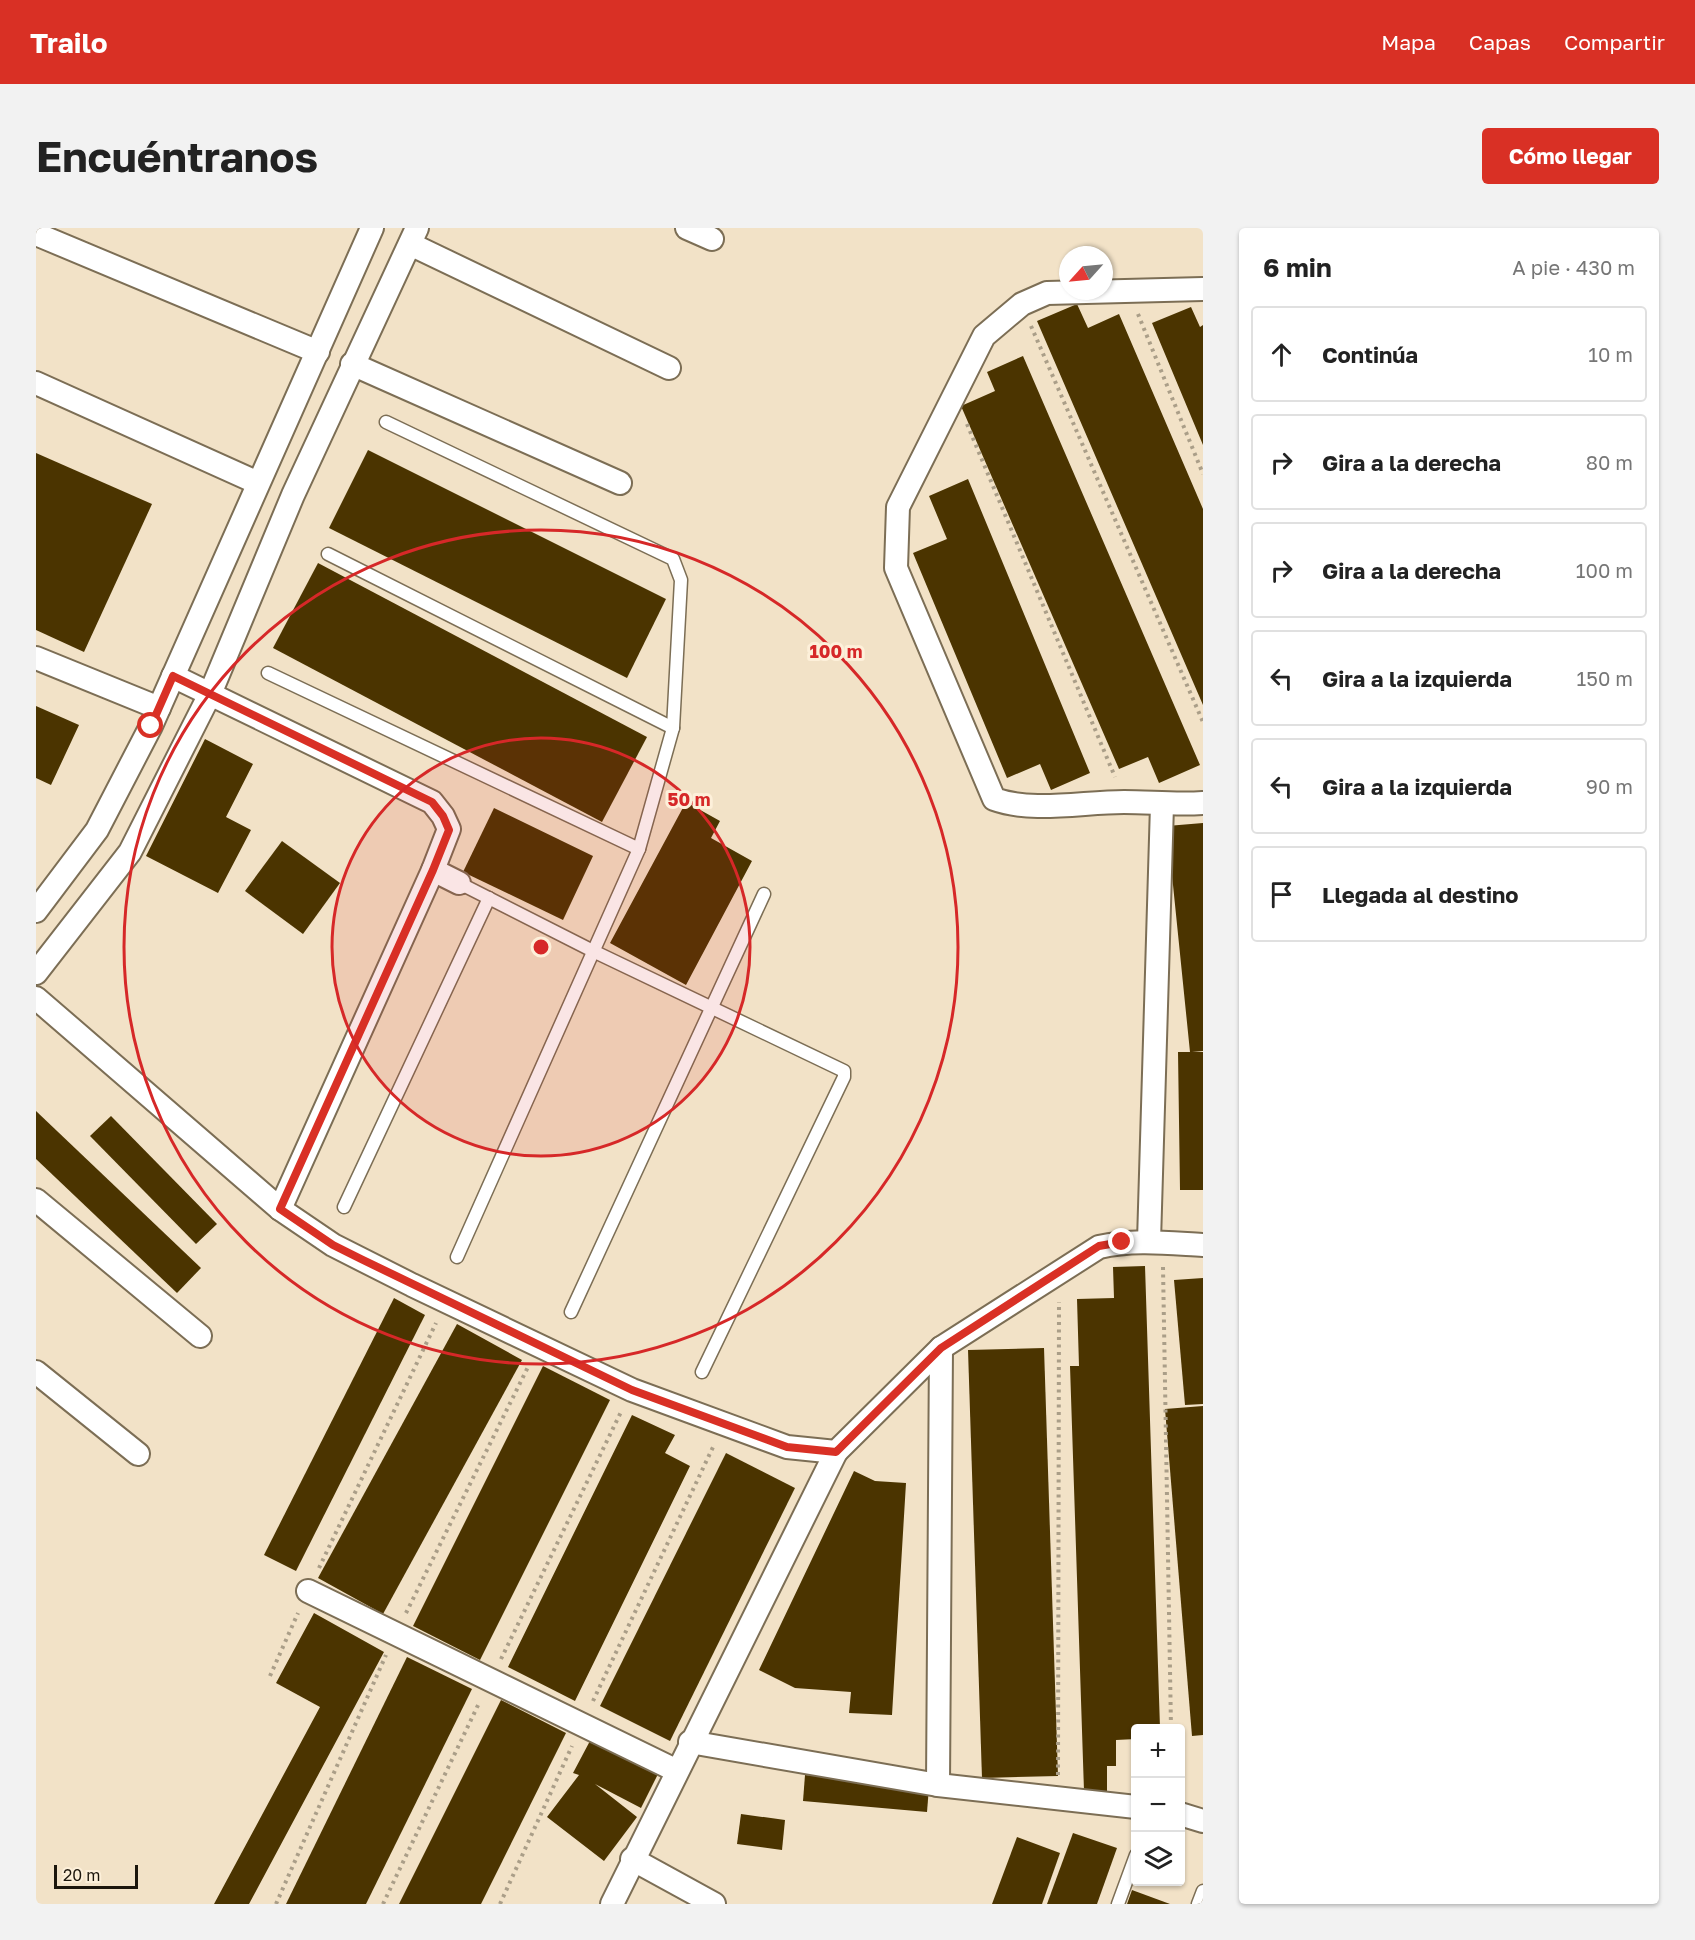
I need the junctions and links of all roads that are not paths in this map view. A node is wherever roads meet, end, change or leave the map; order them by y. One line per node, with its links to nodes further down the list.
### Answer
1 (687, 228): 5 (street)
2 (363, 231): 7 (street)
3 (36, 234): 7 (street)
4 (413, 236): 8 (street); 9 (street)
5 (712, 239)
6 (1203, 289): 22 (street)
7 (318, 352): 12 (street)
8 (352, 364): 13 (street); 18 (street)
9 (669, 368)
10 (36, 383): 12 (street)
11 (386, 422): 20 (lane)
12 (258, 483): 17 (street)
13 (620, 483)
14 (328, 554): 20 (lane)
15 (36, 658): 19 (street)
16 (268, 673): 23 (lane)
17 (173, 676): 18 (street); 19 (street)
18 (210, 694): 24 (street); 30 (street)
19 (159, 708): 28 (street)
20 (673, 728): 23 (lane)
21 (1203, 803): 22 (street)
22 (1162, 805): 36 (street)
23 (639, 849): 29 (lane)
24 (433, 870): 25 (street); 35 (street)
25 (459, 883): 27 (lane)
26 (765, 894): 32 (lane)
27 (489, 898): 29 (lane); 34 (lane)
28 (36, 912)
29 (593, 951): 32 (lane); 38 (lane)
30 (36, 973)
31 (36, 998): 35 (street)
32 (712, 1007): 39 (lane); 42 (lane)
33 (36, 1200): 40 (street)
34 (344, 1208)
35 (280, 1209): 44 (street)
36 (1156, 1242): 37 (street); 41 (street)
37 (1203, 1245)
38 (457, 1257)
39 (571, 1312)
40 (200, 1336)
41 (941, 1348): 44 (street); 49 (street)
42 (702, 1371)
43 (36, 1372): 45 (street)
44 (836, 1452): 47 (street)
45 (138, 1454)
46 (308, 1591): 48 (street)
47 (690, 1742): 48 (street); 49 (street)
48 (677, 1770): 53 (street)
49 (938, 1785): 50 (street)
50 (1131, 1806)
51 (1185, 1816): 52 (street)
52 (1203, 1821)
53 (632, 1859): 56 (street); 57 (street)
54 (1131, 1869): 58 (lane)
55 (1203, 1891): 59 (lane)
56 (612, 1904)
57 (714, 1904)
58 (1118, 1904)
59 (1198, 1904)

